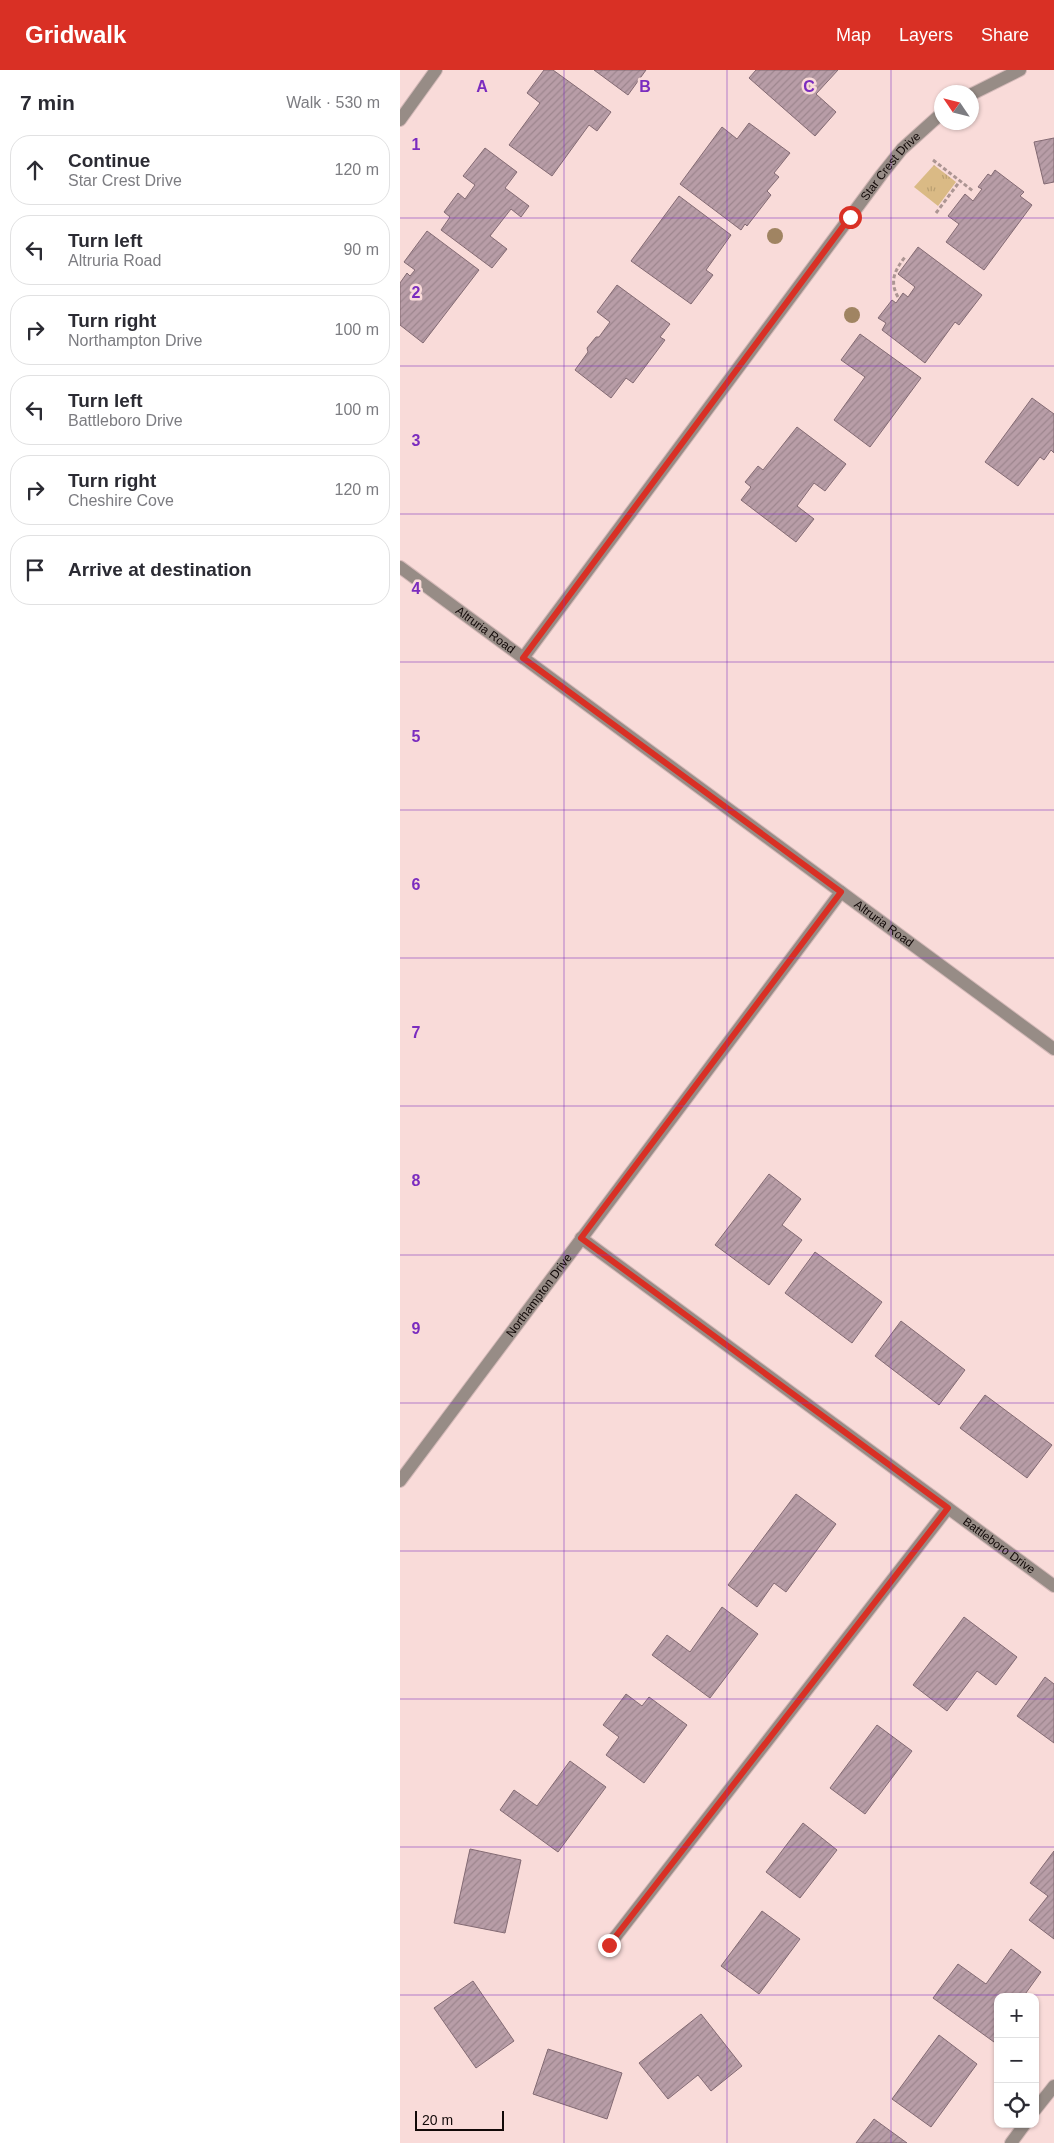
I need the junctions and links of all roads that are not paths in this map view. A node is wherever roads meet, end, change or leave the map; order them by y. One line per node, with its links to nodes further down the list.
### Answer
1 (436, 70): 4 (street)
2 (1020, 70): 3 (street)
3 (979, 90)
4 (400, 120)
5 (934, 120): 7 (street, Star Crest Drive)
6 (400, 567): 7 (street, Altruria Road)
7 (523, 658): 8 (street, Altruria Road)
8 (841, 892): 9 (street, Altruria Road); 10 (street, Northampton Drive)
9 (1054, 1048)
10 (581, 1238): 11 (street, Northampton Drive); 12 (street, Battleboro Drive)
11 (400, 1481)
12 (948, 1508): 13 (street, Battleboro Drive); 14 (street)
13 (1054, 1586)
14 (609, 1945)
15 (1054, 2086): 16 (street)
16 (1039, 2105)
17 (1022, 2128): 18 (street)
18 (1010, 2143)

